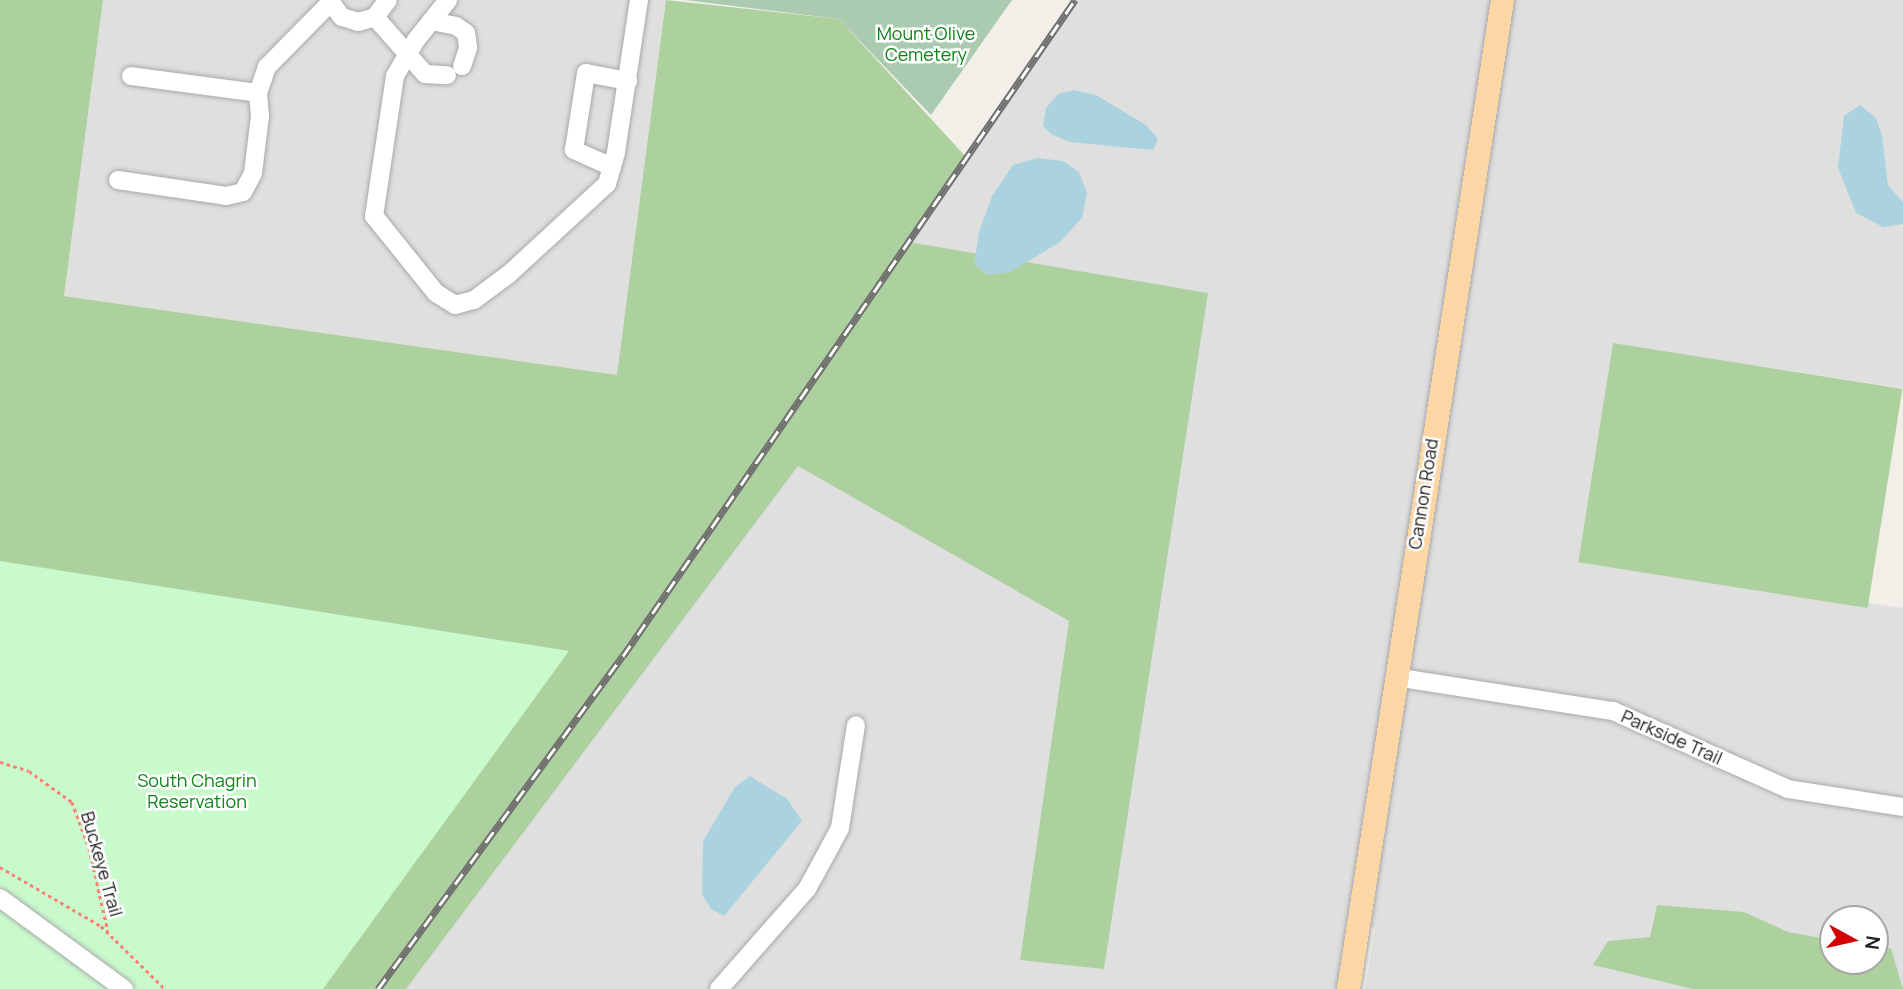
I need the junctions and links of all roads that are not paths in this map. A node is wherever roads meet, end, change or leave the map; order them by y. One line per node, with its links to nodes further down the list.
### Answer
1 (388, 0): 6 (street)
2 (448, 0): 7 (street)
3 (639, 0): 10 (street)
4 (1502, 0): 14 (main road, Cannon Road)
5 (330, 2): 6 (street); 11 (street)
6 (375, 17): 8 (street)
7 (431, 21): 8 (street); 8 (street)
8 (407, 56): 12 (street)
9 (131, 76): 11 (street)
10 (628, 80): 12 (street); 12 (street)
11 (258, 93): 13 (street)
12 (612, 167)
13 (118, 180)
14 (1395, 677): 16 (street, Parkside Trail); 20 (main road, Cannon Road)
15 (856, 725): 19 (street)
16 (1903, 807)
17 (0, 898): 18 (street)
18 (124, 989)
19 (719, 989)
20 (1348, 989)

